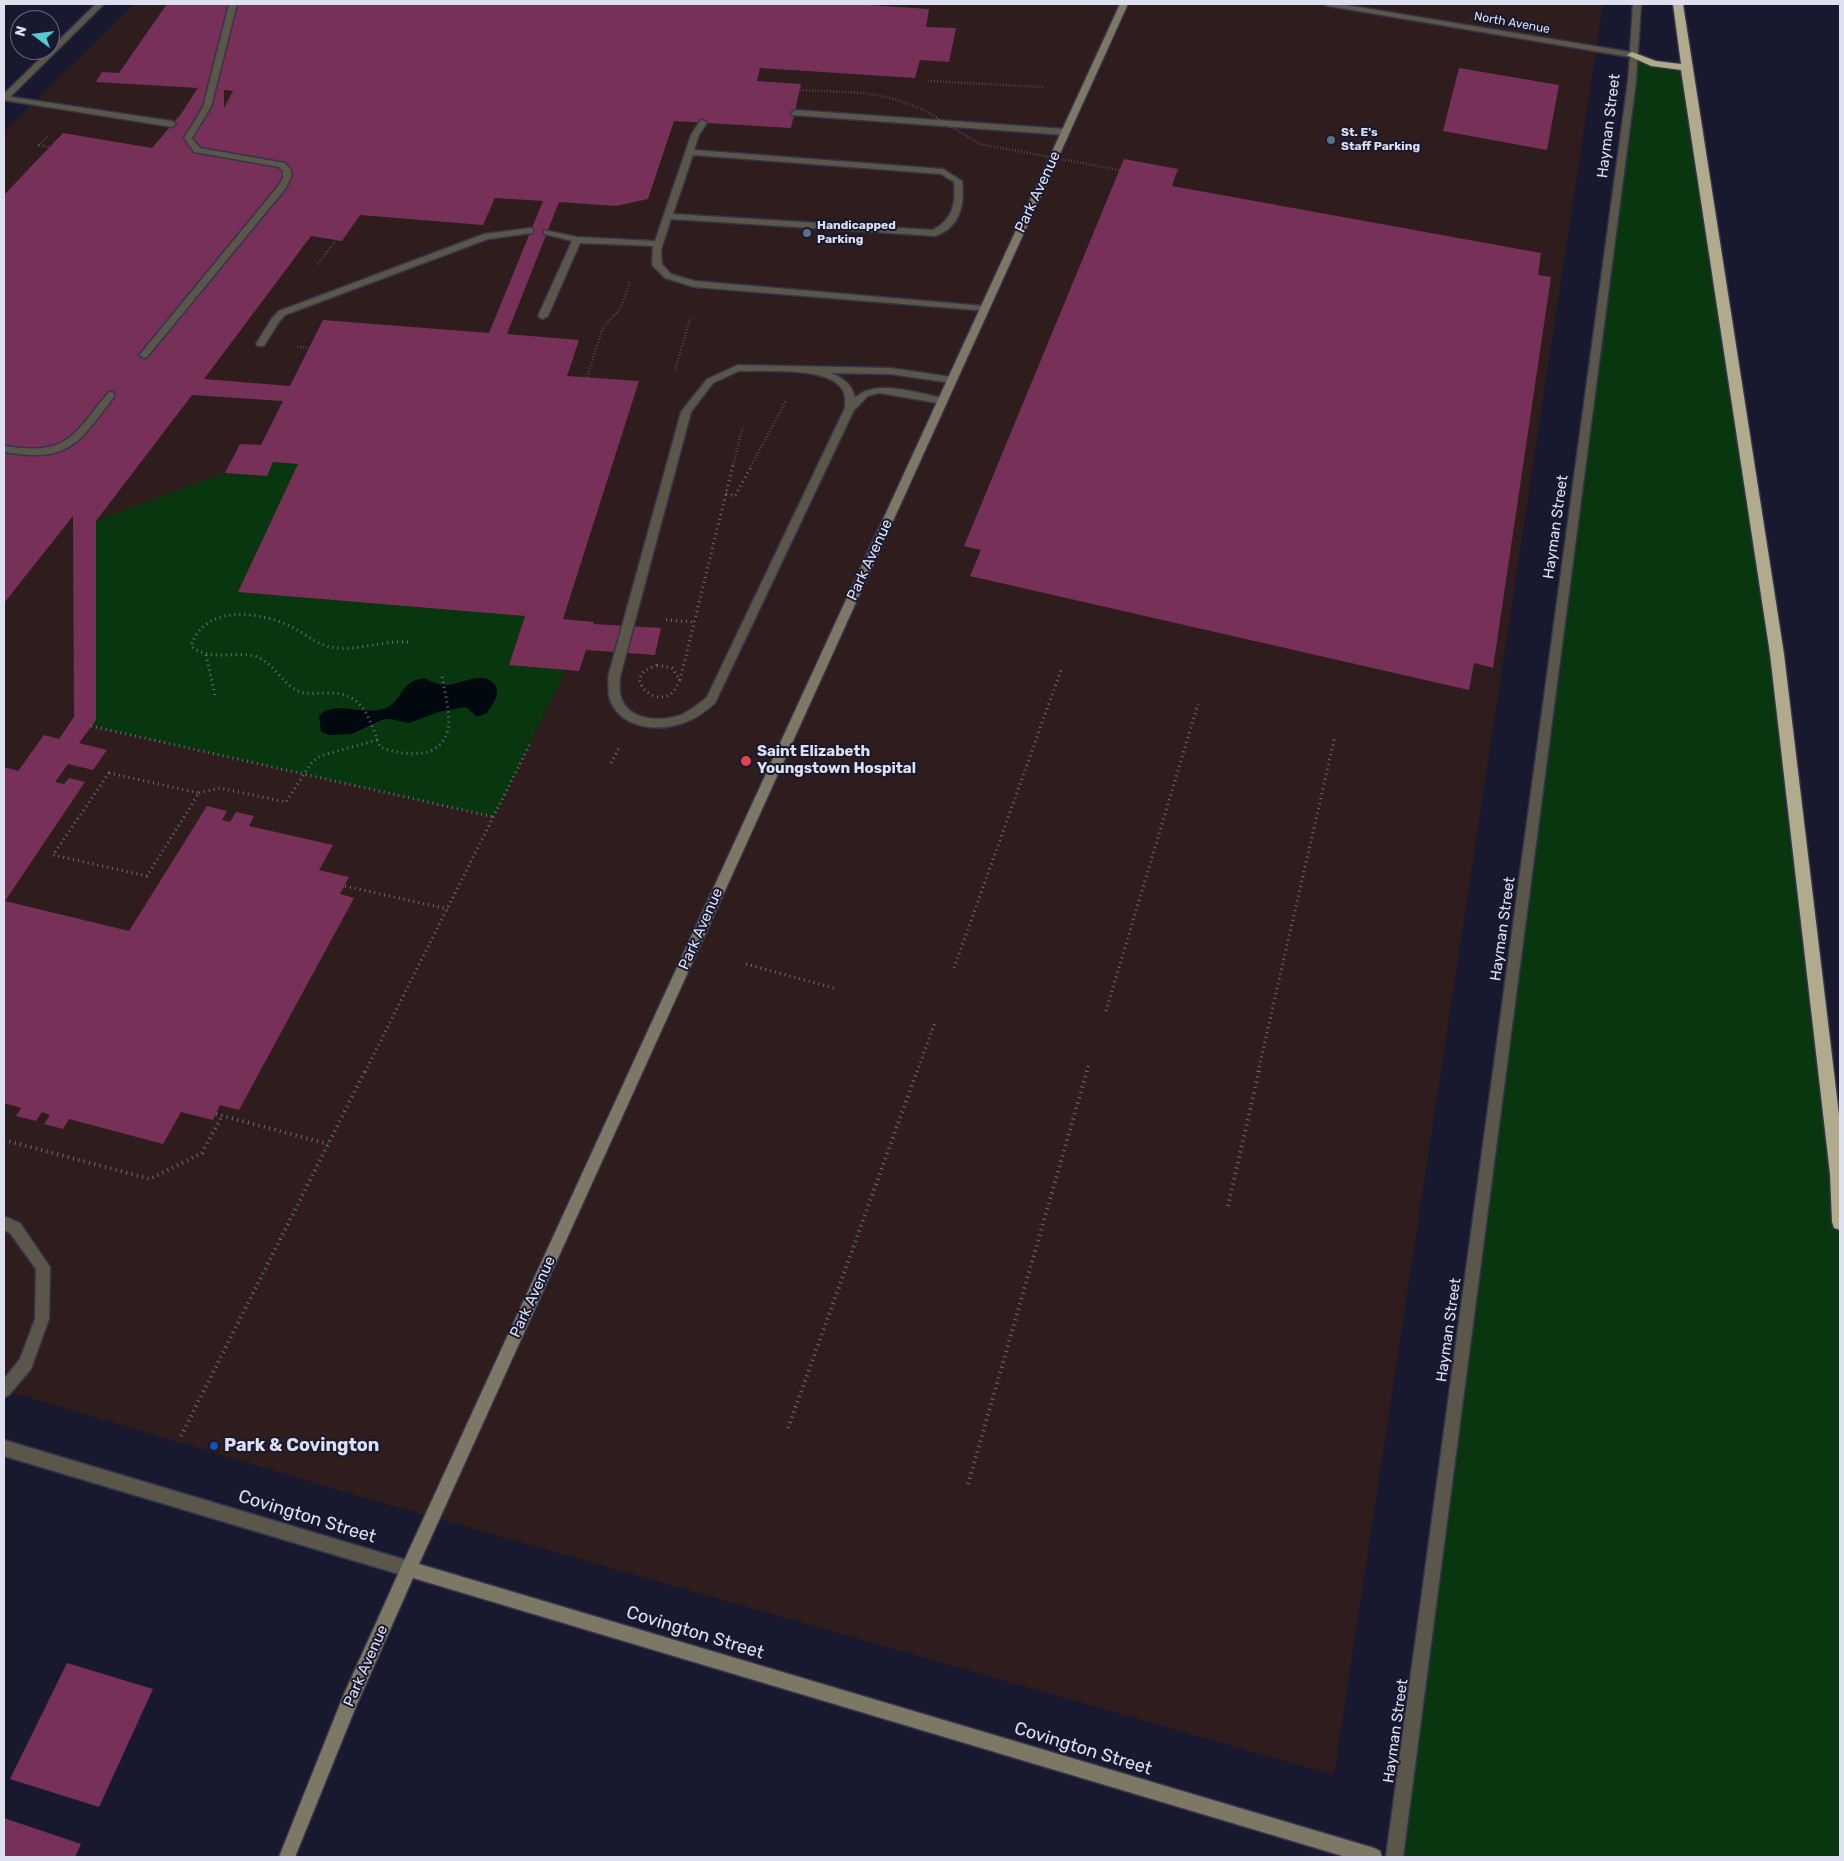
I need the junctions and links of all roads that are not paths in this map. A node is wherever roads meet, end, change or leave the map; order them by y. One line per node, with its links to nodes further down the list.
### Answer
1 (100, 4): 9 (street)
2 (233, 4): 23 (street)
3 (1124, 4): 13 (street, Park Avenue)
4 (1328, 4): 7 (street, North Avenue)
5 (1637, 4): 7 (street, Hayman Street)
6 (1678, 4): 8 (highway)
7 (1632, 55): 8 (highway); 39 (street, Hayman Street)
8 (1686, 68): 31 (highway)
9 (4, 98): 12 (street)
10 (794, 113): 13 (street)
11 (703, 123): 14 (street)
12 (172, 124)
13 (1066, 132): 20 (street, Park Avenue)
14 (690, 152): 15 (street); 15 (street)
15 (669, 216): 19 (street)
16 (530, 231): 22 (street)
17 (547, 232): 18 (street)
18 (577, 240): 19 (street); 21 (street)
19 (659, 244): 20 (street)
20 (984, 309): 25 (street, Park Avenue)
21 (543, 316)
22 (261, 344)
23 (144, 355)
24 (809, 369): 25 (street); 28 (street); 28 (street)
25 (952, 380): 27 (street, Park Avenue)
26 (111, 395): 29 (street)
27 (943, 401): 28 (street); 36 (street, Park Avenue)
28 (850, 408)
29 (4, 449)
30 (1840, 1099): 31 (highway)
31 (1838, 1173): 32 (highway)
32 (1840, 1222)
33 (4, 1223): 34 (street)
34 (4, 1390)
35 (4, 1448): 36 (street, Covington Street)
36 (409, 1569): 37 (street, Park Avenue); 38 (street, Covington Street)
37 (287, 1857)
38 (1374, 1857)
39 (1395, 1857)

